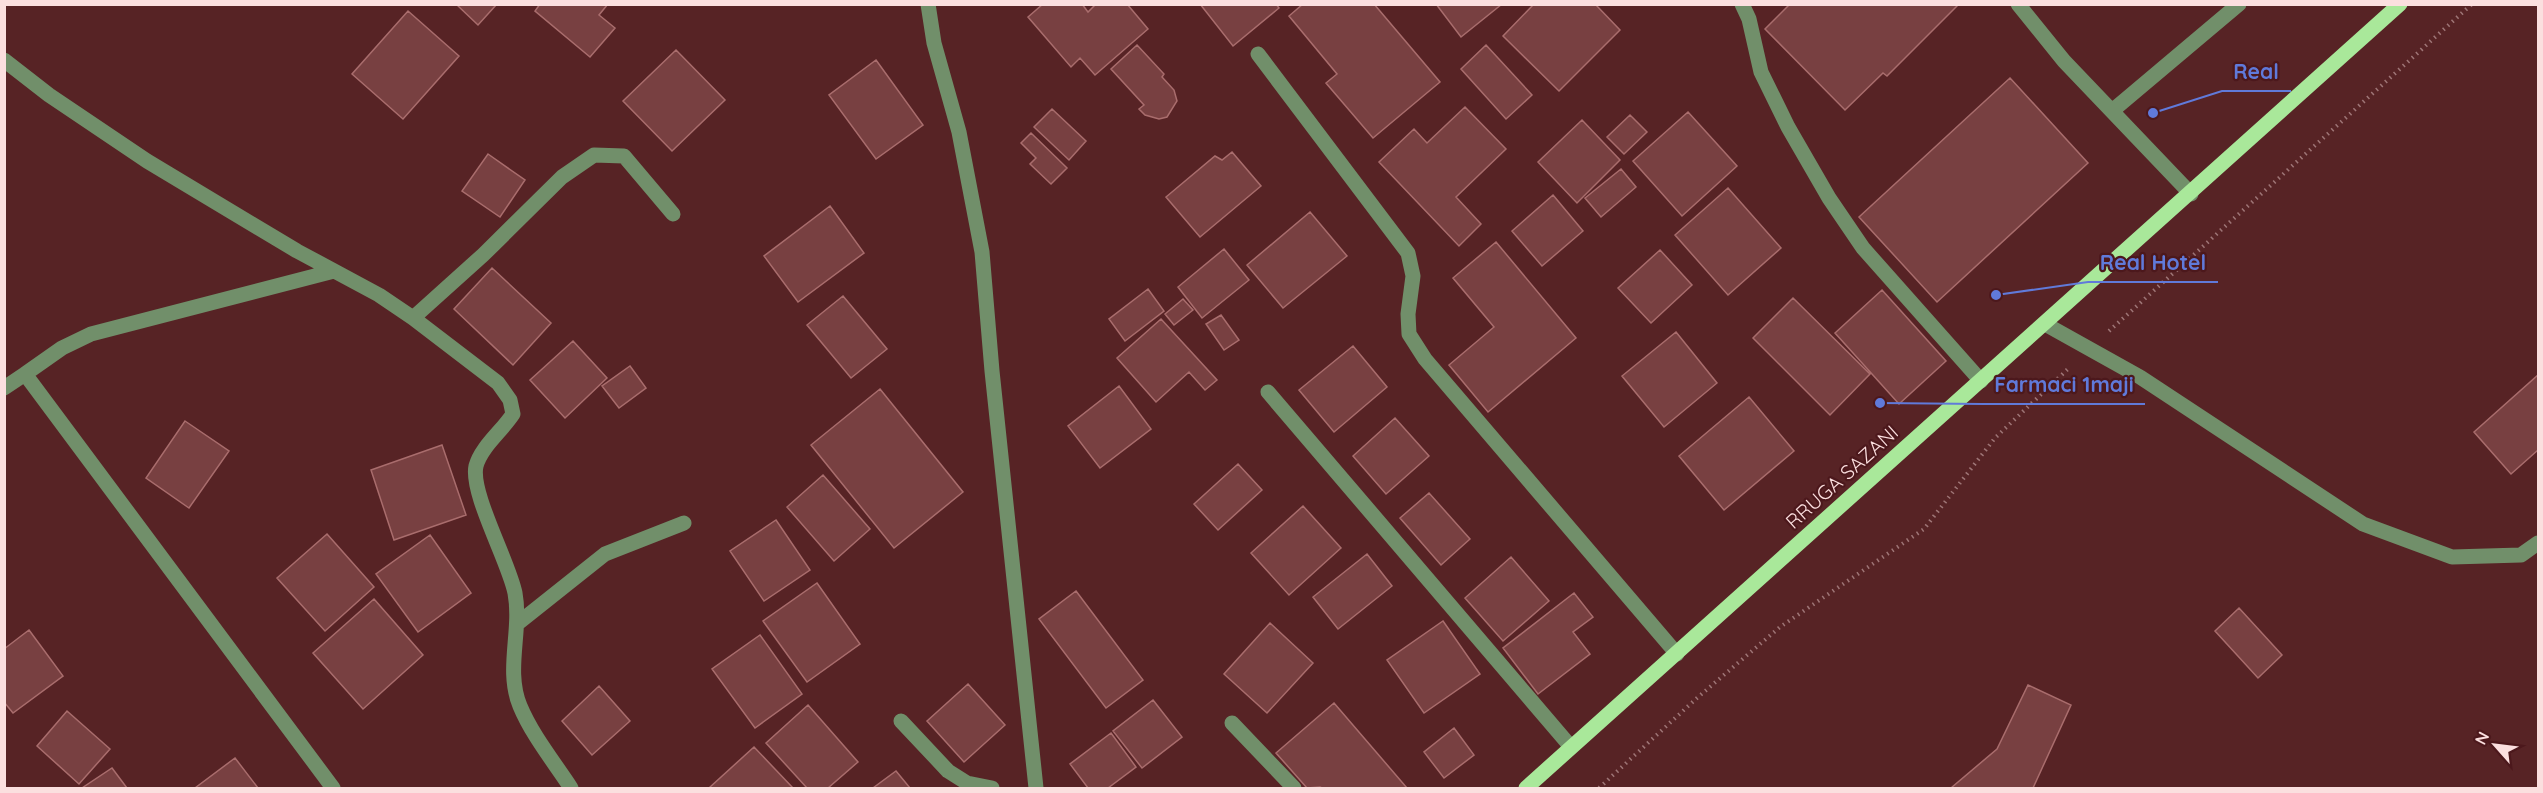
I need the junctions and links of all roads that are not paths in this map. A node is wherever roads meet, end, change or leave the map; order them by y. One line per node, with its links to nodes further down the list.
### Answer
1 (928, 4): 28 (street)
2 (1742, 4): 15 (street)
3 (2018, 4): 8 (street)
4 (2239, 4): 8 (street)
5 (2400, 4): 9 (main road, RRUGA SAZANI)
6 (1258, 54): 21 (street)
7 (4, 60): 11 (street)
8 (2112, 111): 9 (street)
9 (2191, 194): 13 (main road, RRUGA SAZANI)
10 (673, 214): 12 (street)
11 (334, 271): 12 (street); 14 (street)
12 (413, 318): 20 (street)
13 (2045, 324): 15 (main road, RRUGA SAZANI); 19 (street)
14 (25, 374): 16 (street); 25 (street)
15 (1981, 381): 21 (main road, RRUGA SAZANI)
16 (4, 388)
17 (1268, 392): 24 (street)
18 (684, 523): 20 (street)
19 (2538, 543)
20 (517, 624): 26 (street)
21 (1677, 654): 24 (main road, RRUGA SAZANI)
22 (901, 721): 27 (street)
23 (1232, 723): 29 (street)
24 (1571, 747): 30 (main road, RRUGA SAZANI)
25 (333, 789)
26 (571, 789)
27 (993, 789)
28 (1036, 789)
29 (1294, 789)
30 (1526, 789)

